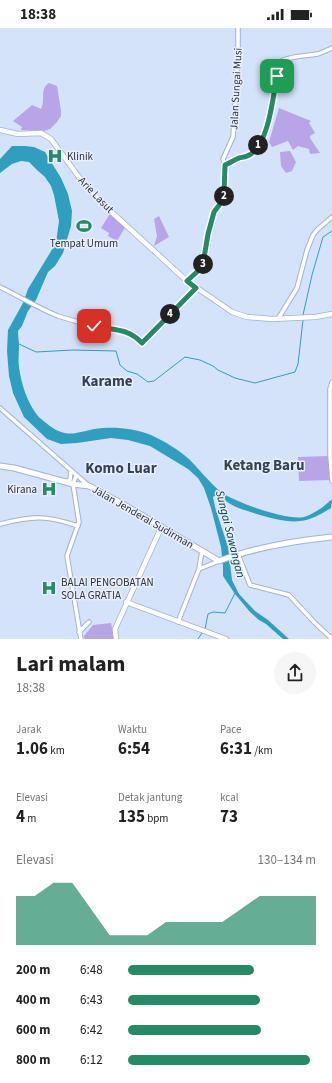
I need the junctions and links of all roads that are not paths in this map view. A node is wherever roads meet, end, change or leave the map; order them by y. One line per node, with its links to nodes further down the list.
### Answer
1 (238, 28): 4 (street, Jalan Sungai Musi)
2 (332, 48): 4 (street)
3 (0, 130): 6 (main road, Arie Lasut)
4 (225, 165): 6 (street, Jalan Sungai Musi)
5 (332, 217): 10 (street)
6 (187, 281): 8 (main road, Arie Lasut)
7 (0, 286): 8 (street)
8 (196, 288): 10 (main road, Arie Lasut)
9 (332, 314): 10 (main road, Arie Lasut)
10 (278, 319)
11 (332, 382): 16 (street)
12 (0, 408): 14 (street)
13 (0, 466): 17 (highway, Jalan Jenderal Sudirman)
14 (71, 471): 15 (street); 17 (street)
15 (76, 476): 18 (street); 19 (street)
16 (332, 481)
17 (65, 482): 18 (highway, Jalan Jenderal Sudirman)
18 (73, 484): 19 (highway, Jalan Jenderal Sudirman); 21 (street)
19 (89, 486): 22 (highway, Jalan Jenderal Sudirman)
20 (0, 524): 21 (street)
21 (78, 526): 31 (street)
22 (159, 528): 24 (highway, Jalan Jenderal Sudirman); 28 (main road)
23 (332, 537): 25 (highway)
24 (202, 551): 26 (highway, Jalan Jenderal Sudirman); 27 (street)
25 (237, 555): 26 (highway); 35 (street)
26 (219, 561): 27 (street)
27 (199, 569): 30 (street)
28 (126, 602): 30 (main road); 33 (main road)
29 (89, 622): 31 (street)
30 (178, 622): 34 (main road)
31 (79, 632): 32 (street)
32 (81, 639)
33 (116, 639)
34 (226, 639)
35 (332, 639)

